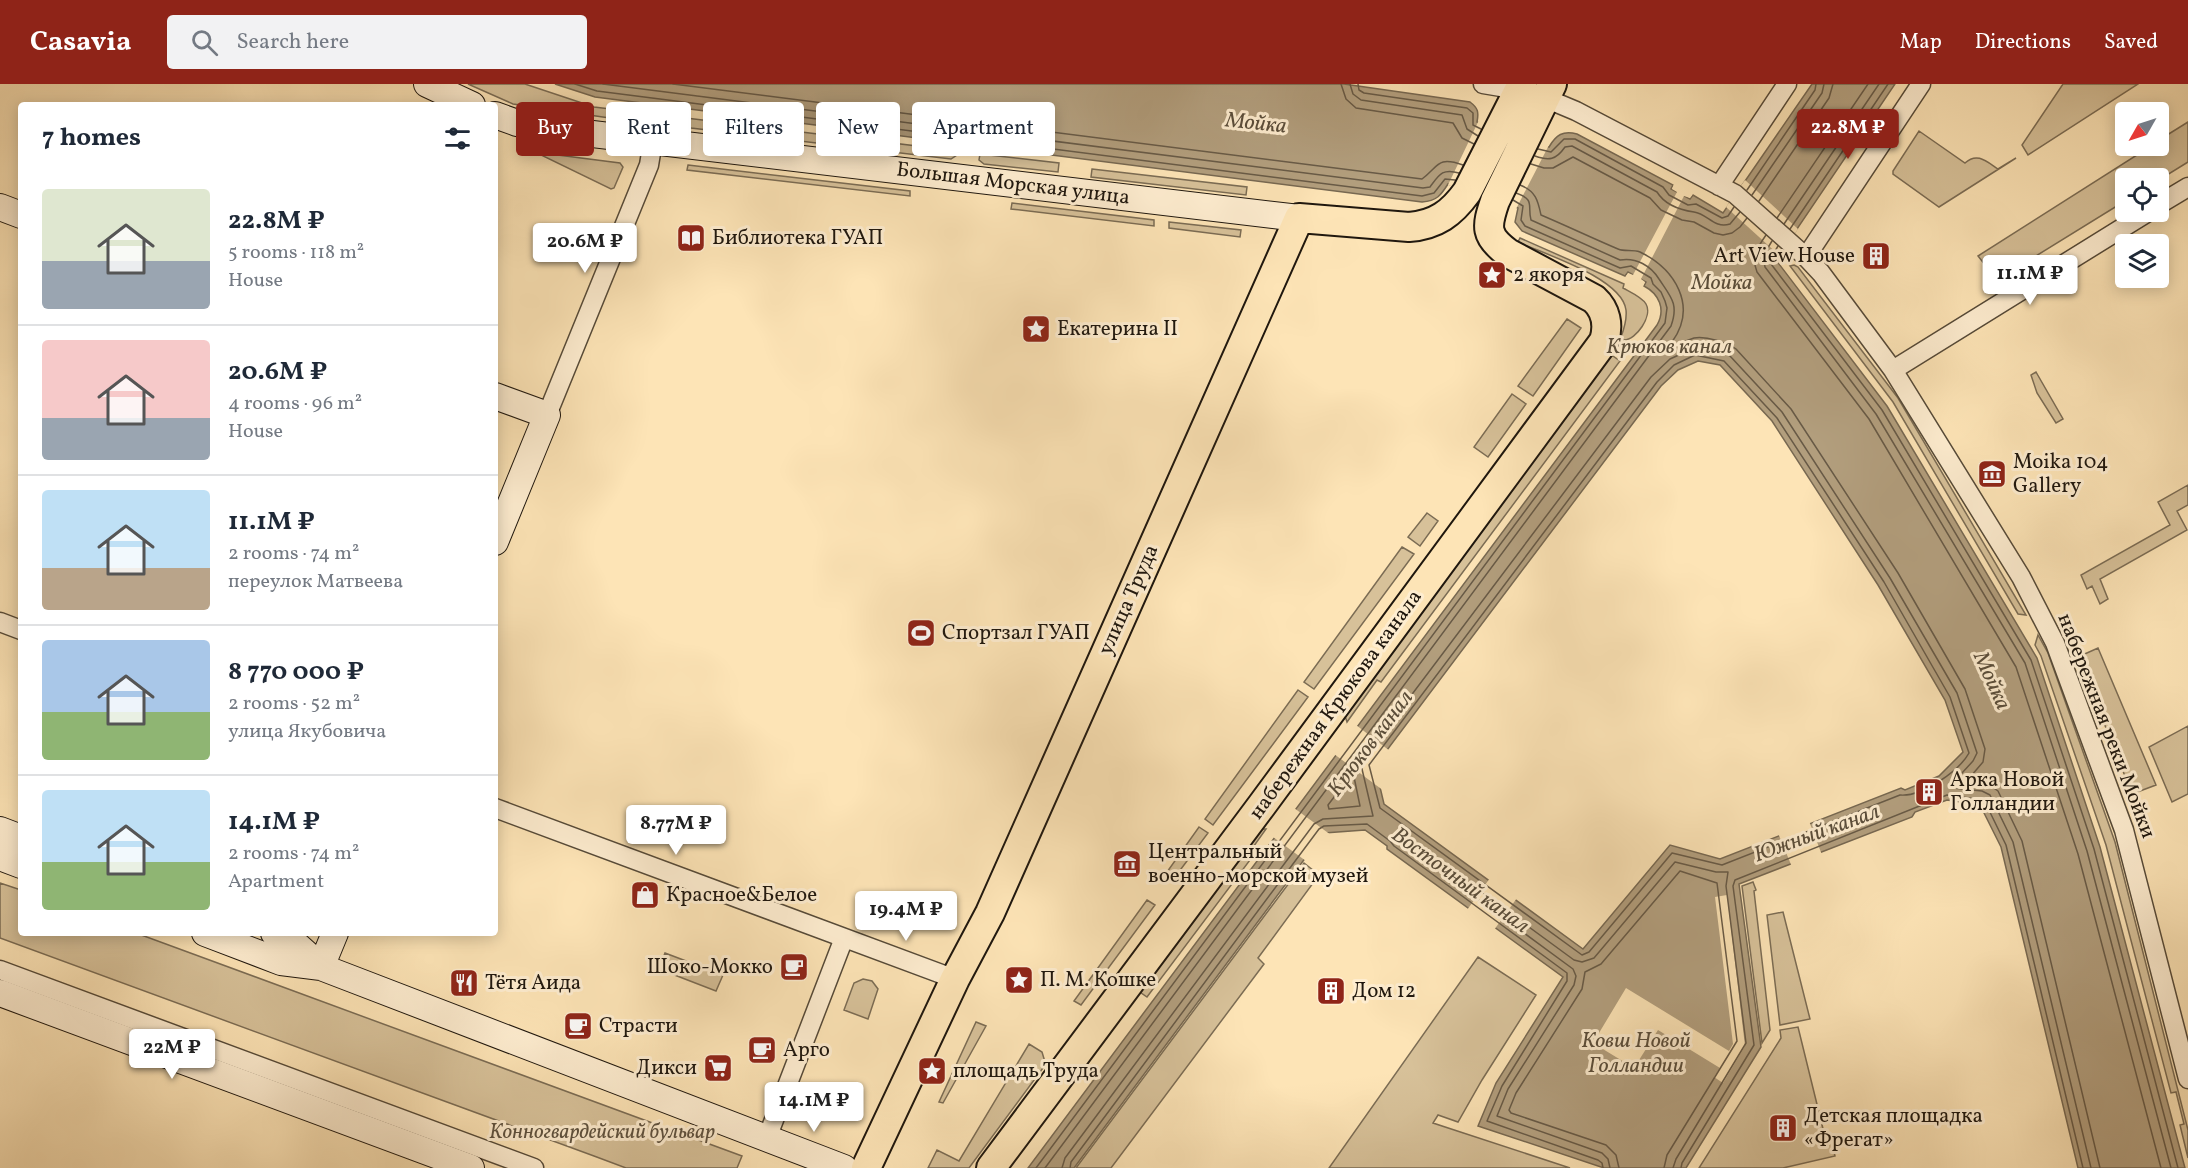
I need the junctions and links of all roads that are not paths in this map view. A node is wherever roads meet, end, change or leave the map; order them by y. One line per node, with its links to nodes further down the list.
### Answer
1 (427, 84): 6 (street)
2 (1483, 84): 5 (street)
3 (1787, 84): 11 (street)
4 (1921, 84): 18 (street)
5 (1534, 89): 11 (street); 16 (main road, Большая Морская улица); 44 (main road, набережная Крюкова канала)
6 (466, 102)
7 (498, 116): 8 (street, Большая Морская улица)
8 (606, 135)
9 (691, 146): 16 (street, Большая Морская улица)
10 (650, 156): 21 (street)
11 (1719, 186): 18 (street, набережная реки Мойки)
12 (2188, 187): 13 (street)
13 (2169, 198)
14 (0, 207): 15 (street)
15 (18, 214)
16 (1299, 218): 36 (main road, улица Труда)
17 (2132, 222): 19 (street)
18 (1806, 257): 19 (street, набережная реки Мойки)
19 (1893, 369): 38 (street, набережная реки Мойки)
20 (498, 397): 21 (street)
21 (547, 415): 22 (street)
22 (498, 535)
23 (0, 622): 24 (street)
24 (18, 629)
25 (498, 809): 33 (street)
26 (0, 830): 27 (street)
27 (18, 837)
28 (0, 857): 29 (street)
29 (18, 864)
30 (212, 936): 34 (street)
31 (281, 936): 34 (street)
32 (334, 936): 34 (street)
33 (844, 938): 36 (street); 39 (street)
34 (321, 968): 39 (street)
35 (0, 970): 41 (street)
36 (955, 979): 43 (main road)
37 (0, 993): 40 (street)
38 (2188, 1079)
39 (767, 1138): 42 (street)
40 (471, 1168)
41 (534, 1168)
42 (844, 1168)
43 (866, 1168)
44 (991, 1168)

